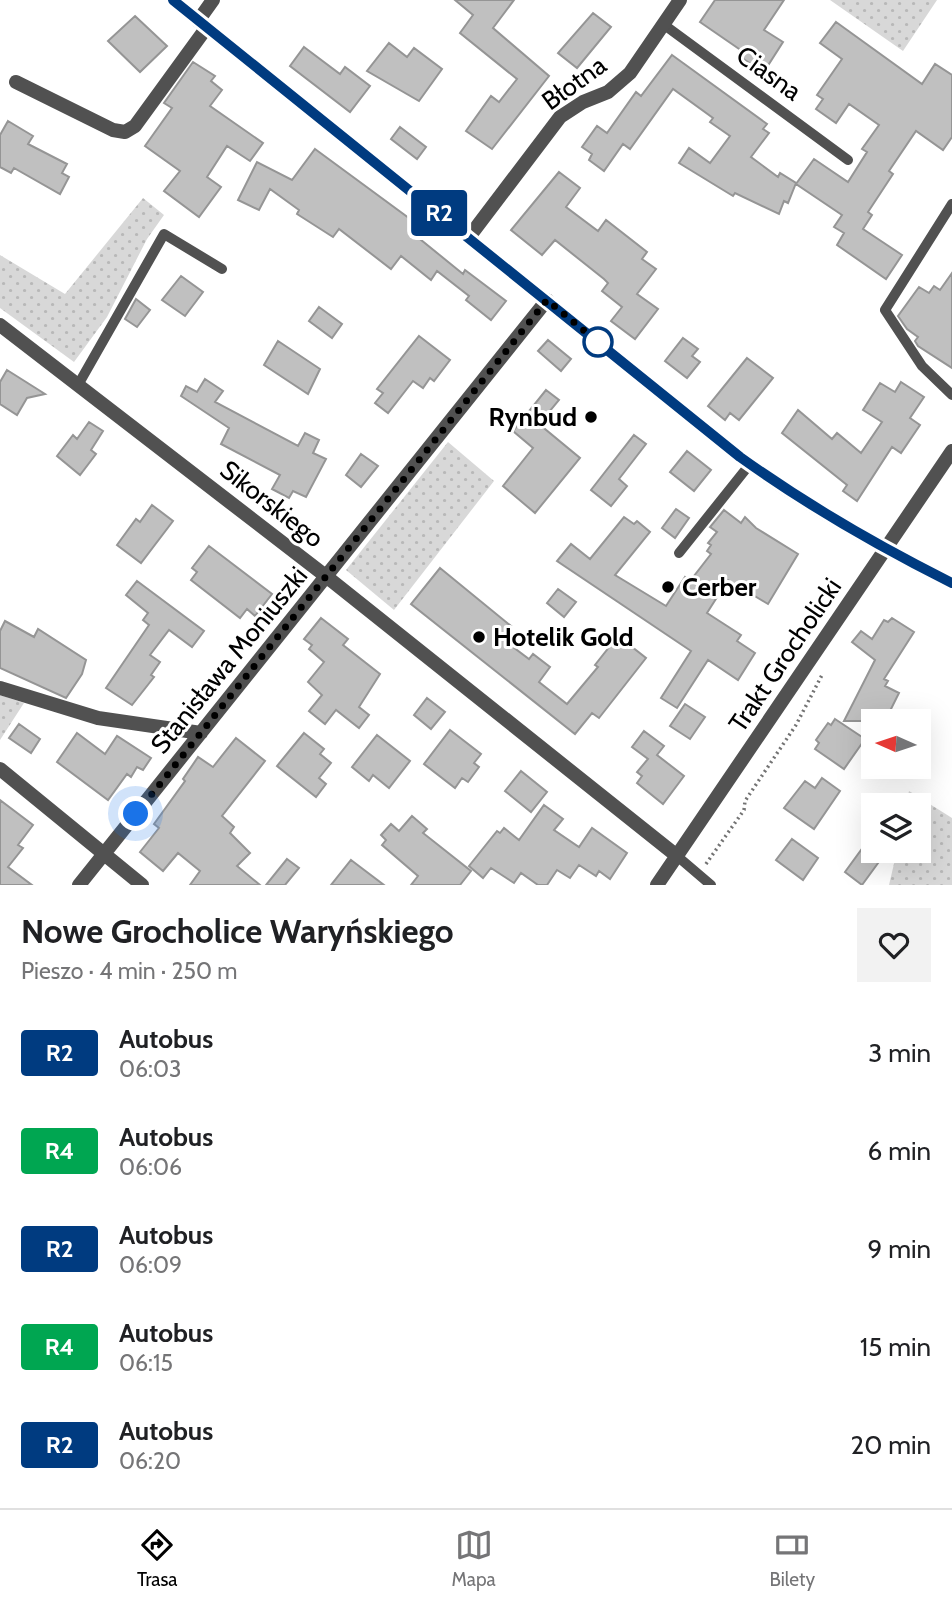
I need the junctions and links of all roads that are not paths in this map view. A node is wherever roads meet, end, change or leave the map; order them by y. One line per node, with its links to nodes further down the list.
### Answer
1 (173, 0): 4 (street)
2 (214, 0): 4 (street)
3 (680, 0): 5 (street, Błotna)
4 (203, 24): 6 (street); 9 (street)
5 (663, 24): 7 (lane, Ciasna); 9 (street, Błotna)
6 (16, 82)
7 (848, 160)
8 (952, 204): 14 (lane)
9 (469, 237): 11 (street)
10 (222, 269): 13 (lane)
11 (547, 300): 16 (street); 19 (street, Stanisława Moniuszki)
12 (0, 325): 13 (street, Sikorskiego)
13 (78, 385): 19 (street, Sikorskiego)
14 (952, 396)
15 (952, 451): 17 (street, Trakt Grocholicki)
16 (750, 464): 17 (street); 18 (lane)
17 (886, 550): 20 (street); 25 (street, Trakt Grocholicki)
18 (679, 553)
19 (327, 577): 22 (street, Stanisława Moniuszki); 25 (street, Sikorskiego)
20 (952, 583)
21 (0, 688): 22 (street)
22 (201, 733): 24 (street, Stanisława Moniuszki)
23 (0, 769): 24 (street)
24 (103, 855): 26 (street, Stanisława Moniuszki); 27 (street)
25 (677, 856): 28 (street, Trakt Grocholicki); 29 (lane)
26 (79, 885)
27 (142, 885)
28 (657, 885)
29 (711, 885)

